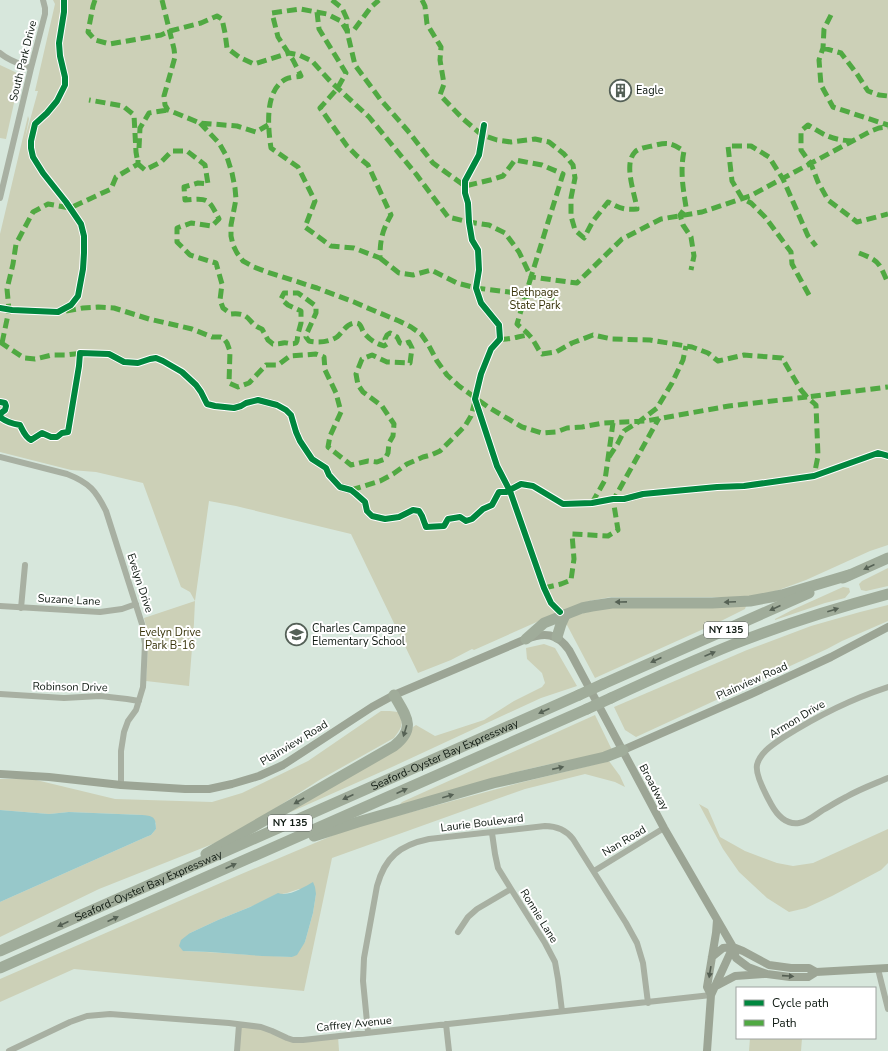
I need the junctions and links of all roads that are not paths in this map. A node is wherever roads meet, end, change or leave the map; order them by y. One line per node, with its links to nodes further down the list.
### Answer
1 (43, 0): 3 (street, South Park Drive)
2 (0, 53): 3 (street)
3 (31, 68): 4 (street, South Park Drive)
4 (0, 198)
5 (0, 457): 10 (street, Evelyn Drive)
6 (888, 558): 8 (highway, Seaford-Oyster Bay Expressway / NY 135, one-way to 8)
7 (25, 565): 12 (street)
8 (849, 575): 13 (highway, one-way to 13); 29 (highway, Seaford-Oyster Bay Expressway / NY 135, one-way to 29, bridge)
9 (888, 594): 27 (highway, Seaford-Oyster Bay Expressway / NY 135, one-way to 9, bridge)
10 (136, 604): 12 (street, Suzane Lane); 20 (street, Evelyn Drive)
11 (0, 606): 12 (street, Suzane Lane)
12 (21, 608)
13 (565, 615): 15 (highway); 16 (highway)
14 (888, 627): 21 (main road, Plainview Road)
15 (556, 637): 16 (main road, Plainview Road); 21 (main road, Broadway)
16 (526, 639): 19 (main road, Plainview Road)
17 (888, 687): 23 (street, Armon Drive)
18 (0, 694): 20 (street, Robinson Drive)
19 (394, 695): 24 (main road, Plainview Road); 29 (highway, one-way to 29)
20 (139, 701): 24 (street, Evelyn Drive)
21 (623, 750): 25 (main road, Broadway); 27 (highway, one-way to 21)
22 (0, 774): 24 (main road, Plainview Road)
23 (888, 778)
24 (121, 785)
25 (664, 828): 28 (street, Nan Road); 31 (main road, Broadway)
26 (492, 833): 28 (street, Laurie Boulevard); 30 (street, Ronnie Lane); 48 (street, Laurie Boulevard)
27 (264, 852): 36 (highway, Seaford-Oyster Bay Expressway / NY 135, one-way to 27)
28 (594, 871): 43 (street, Laurie Boulevard)
29 (162, 880): 34 (highway, Seaford-Oyster Bay Expressway / NY 135, one-way to 34)
30 (511, 889): 32 (street); 45 (street, Ronnie Lane)
31 (716, 919): 33 (main road, Broadway); 35 (main road)
32 (458, 932)
33 (733, 947): 35 (main road); 39 (main road, Broadway); 40 (main road, Broadway); 41 (main road)
34 (0, 951)
35 (712, 957): 42 (main road, one-way to 42)
36 (0, 968)
37 (888, 968): 38 (main road, Broadway)
38 (878, 969): 39 (main road, Broadway); 44 (street)
39 (816, 972): 40 (main road, Broadway, one-way to 39)
40 (767, 974): 41 (main road)
41 (716, 986): 42 (main road)
42 (711, 995): 43 (street, Caffrey Avenue); 52 (main road)
43 (648, 1003): 45 (street, Caffrey Avenue)
44 (888, 1008)
45 (562, 1012): 46 (street, Caffrey Avenue)
46 (446, 1024): 48 (street, Caffrey Avenue); 51 (street)
47 (239, 1025): 48 (street, Caffrey Avenue); 49 (street, Caffrey Avenue); 50 (street)
48 (368, 1032)
49 (9, 1051)
50 (237, 1051)
51 (449, 1051)
52 (707, 1051)

